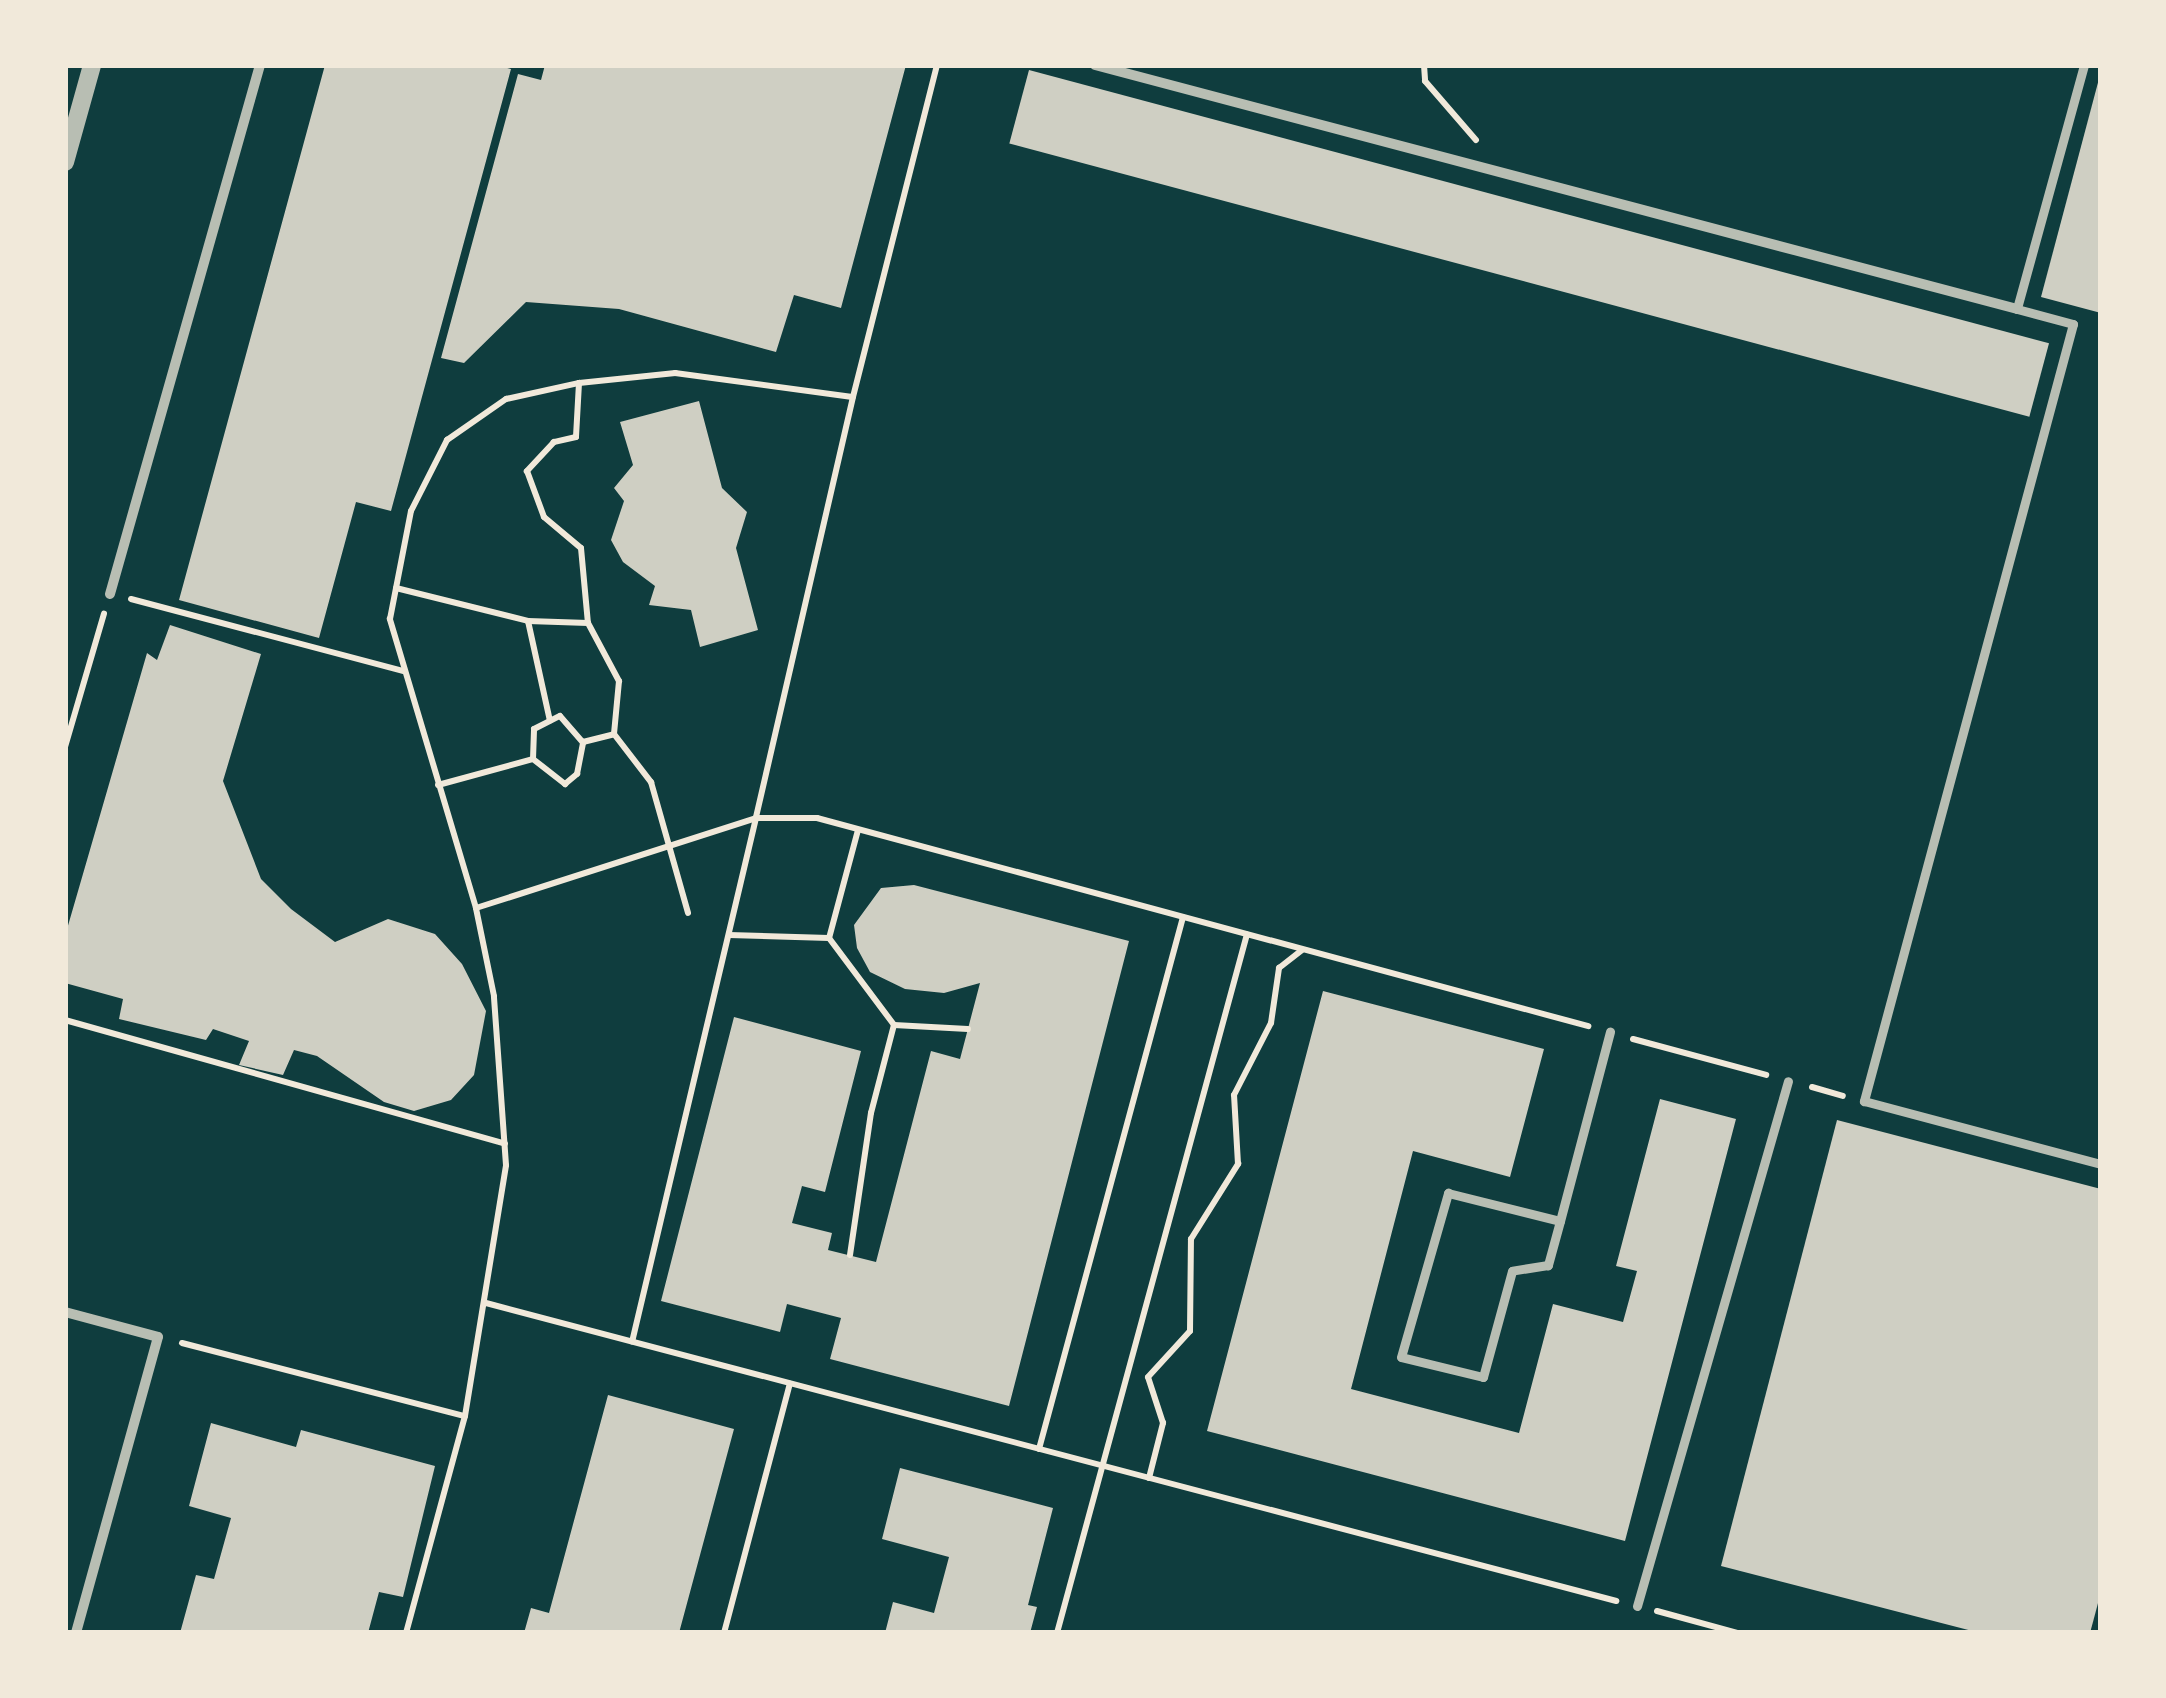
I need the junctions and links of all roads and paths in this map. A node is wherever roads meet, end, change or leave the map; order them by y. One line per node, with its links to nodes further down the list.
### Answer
1 (92, 65): 7 (street)
2 (260, 65): 13 (street)
3 (937, 65): 11 (path)
4 (1095, 65): 8 (street)
5 (1424, 65): 8 (path)
6 (2084, 65): 9 (street)
7 (65, 162)
8 (1504, 173): 9 (street)
9 (2017, 309): 38 (street)
10 (579, 383): 11 (path); 12 (path); 15 (path)
11 (853, 397): 23 (path)
12 (396, 588): 14 (path); 16 (path)
13 (110, 594): 16 (path); 20 (path)
14 (528, 621): 15 (path); 17 (path)
15 (588, 623): 18 (path)
16 (405, 672): 22 (path)
17 (550, 721): 19 (path); 21 (path)
18 (614, 734): 19 (path); 25 (path)
19 (583, 742): 21 (path)
20 (65, 747)
21 (533, 758): 22 (path)
22 (438, 785): 26 (path)
23 (756, 818): 24 (path); 25 (path); 30 (path)
24 (858, 830): 28 (path); 31 (path)
25 (671, 845): 26 (path); 27 (path)
26 (476, 908): 39 (path)
27 (688, 913)
28 (1183, 917): 29 (path); 49 (path)
29 (1248, 934): 32 (path); 50 (path)
30 (728, 935): 31 (path); 46 (path)
31 (829, 938): 34 (path)
32 (1303, 949): 36 (path); 51 (path)
33 (65, 1020): 39 (path)
34 (894, 1025): 35 (path); 42 (path)
35 (968, 1029)
36 (1610, 1032): 37 (path); 41 (street)
37 (1788, 1081): 38 (path); 52 (street)
38 (1864, 1101): 40 (street)
39 (505, 1144): 43 (path)
40 (2101, 1164)
41 (1560, 1220): 41 (street)
42 (850, 1256)
43 (486, 1303): 46 (path); 48 (path)
44 (65, 1312): 45 (street)
45 (158, 1337): 48 (path); 53 (street)
46 (632, 1342): 47 (path)
47 (790, 1384): 49 (path); 55 (path)
48 (465, 1416): 54 (path)
49 (1039, 1449): 50 (path)
50 (1102, 1466): 51 (path); 56 (path)
51 (1149, 1478): 52 (path)
52 (1637, 1606): 57 (path)
53 (76, 1633)
54 (406, 1633)
55 (724, 1633)
56 (1057, 1633)
57 (1738, 1633)

